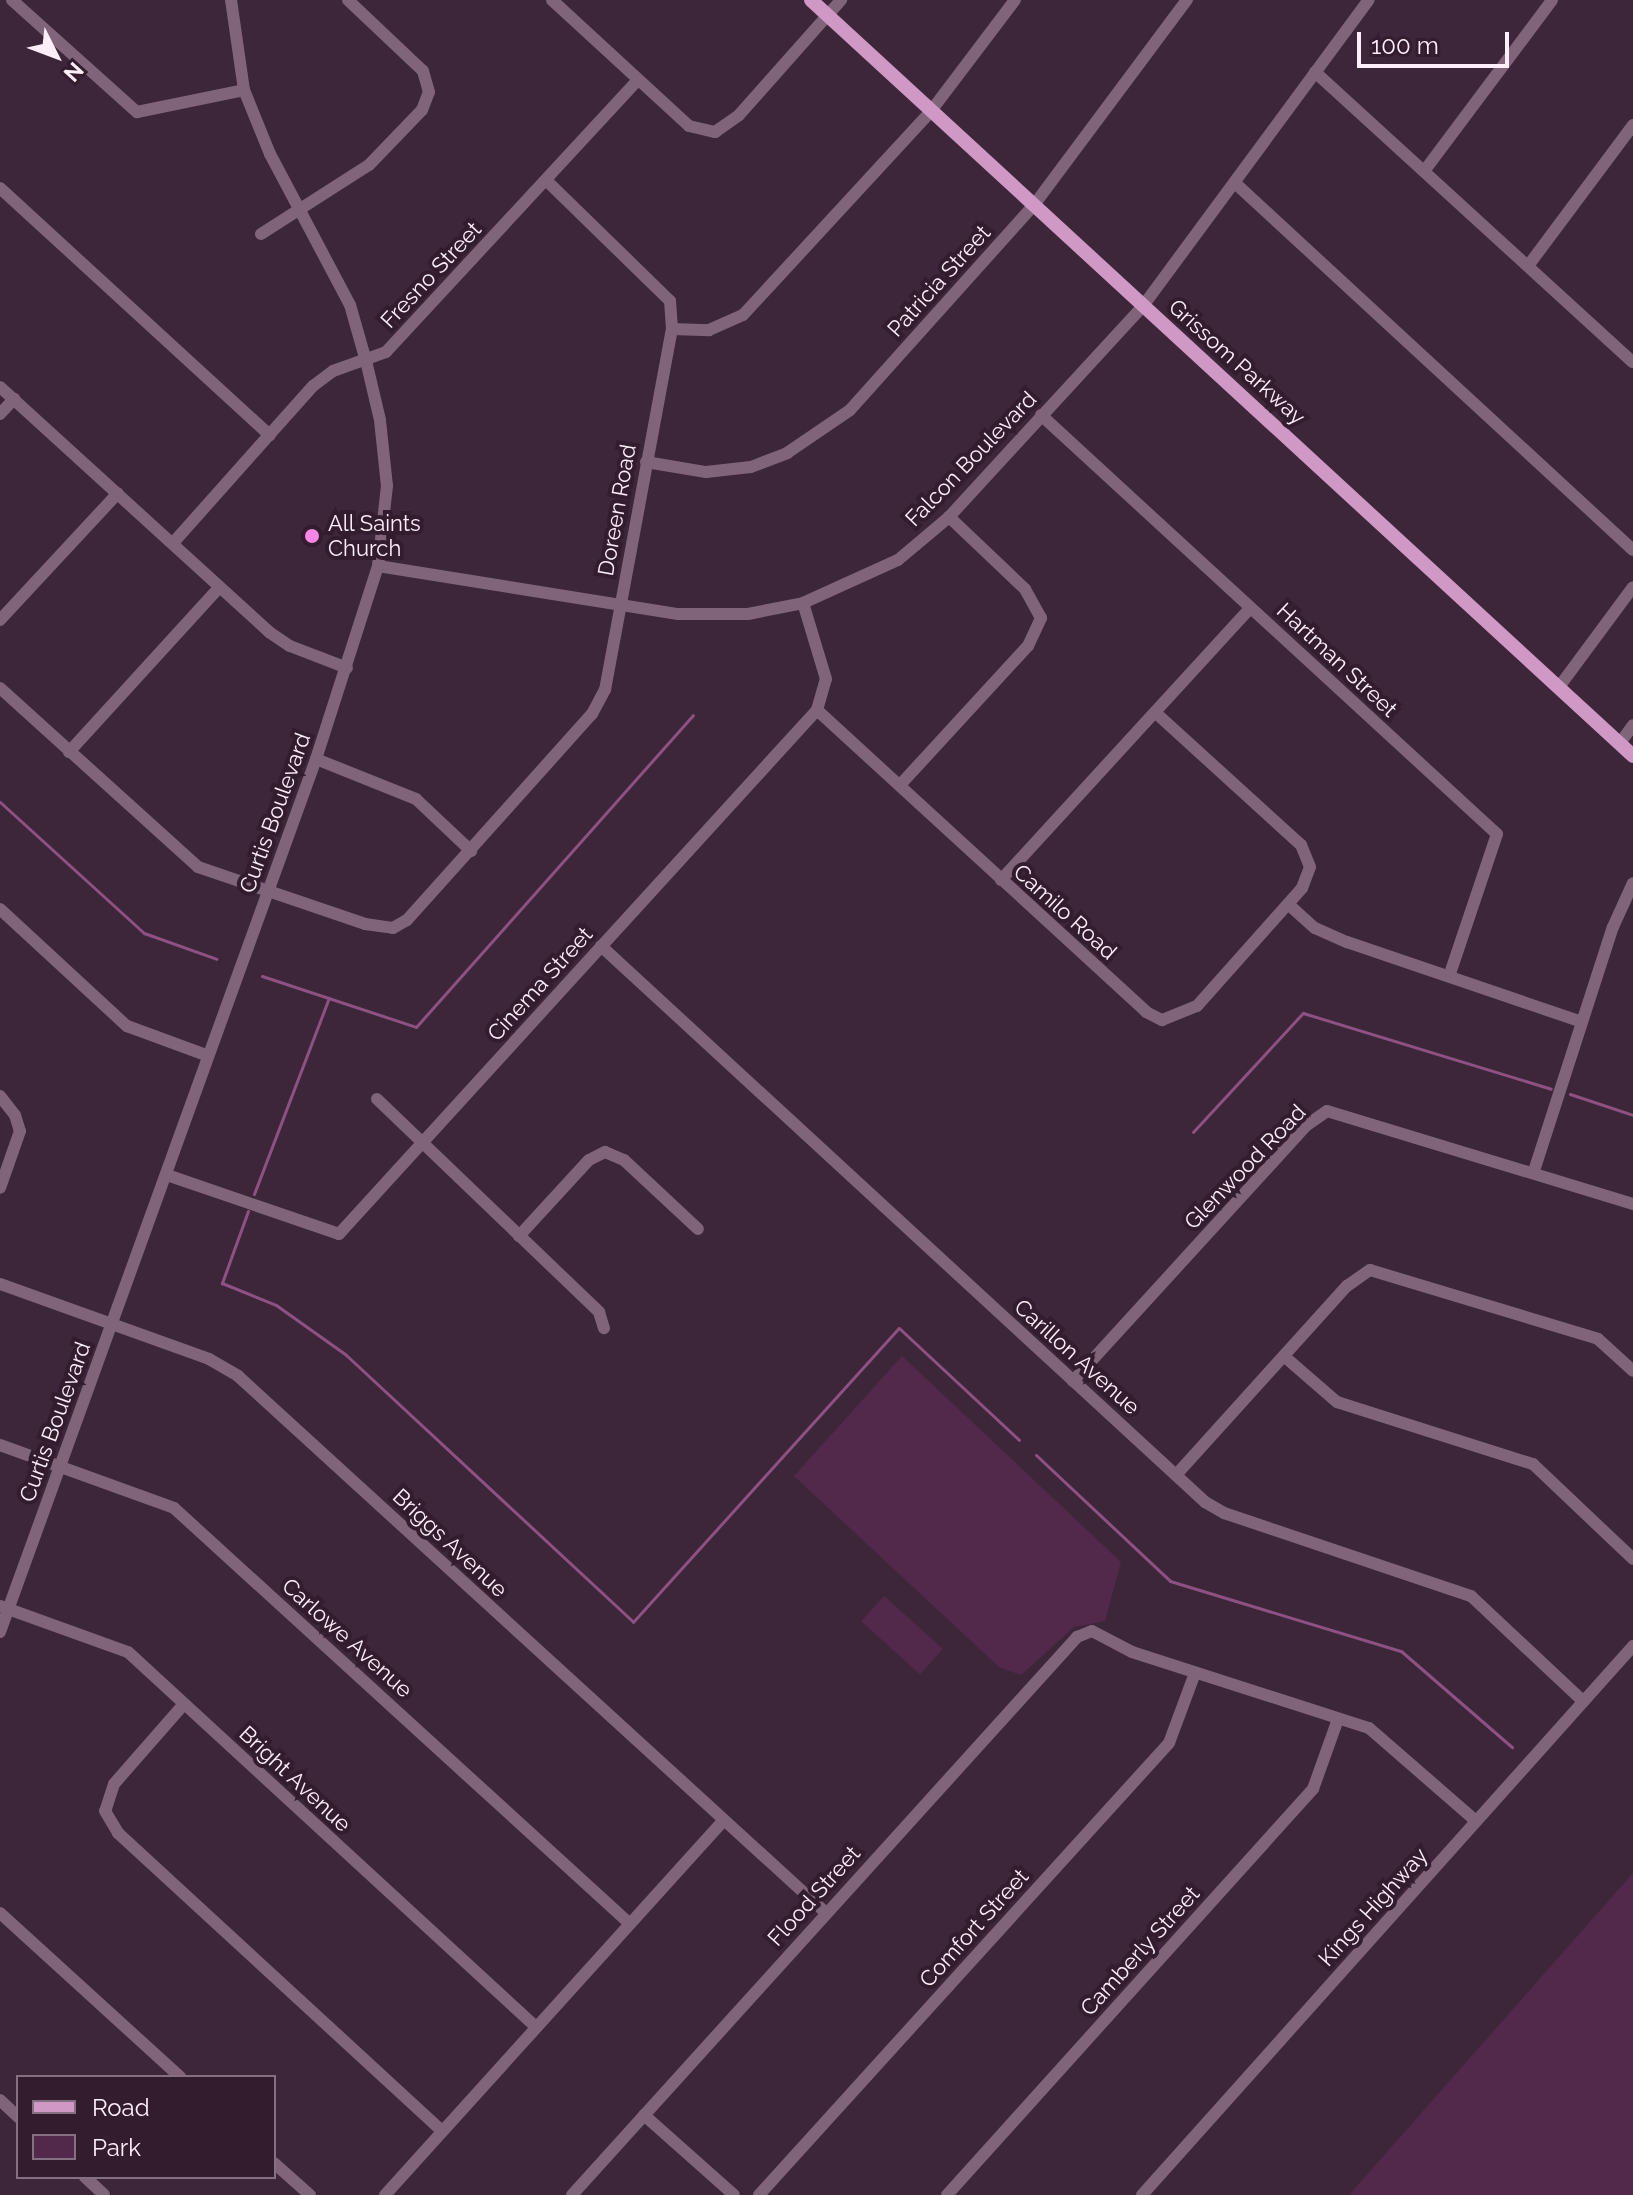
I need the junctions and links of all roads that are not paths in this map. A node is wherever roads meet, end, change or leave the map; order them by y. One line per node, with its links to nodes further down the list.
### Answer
1 (12, 0): 14 (street)
2 (231, 0): 14 (street, Curtis Boulevard)
3 (348, 0): 22 (street)
4 (552, 0): 13 (street)
5 (811, 0): 11 (main road, Grissom Parkway)
6 (841, 0): 11 (street)
7 (1015, 0): 15 (street)
8 (1187, 0): 21 (street, Patricia Street)
9 (1369, 0): 12 (street, Falcon Boulevard)
10 (1552, 0): 17 (street)
11 (829, 17): 13 (street); 15 (main road, Grissom Parkway)
12 (1315, 72): 17 (street); 19 (street, Falcon Boulevard)
13 (638, 80): 18 (street, Fresno Street)
14 (244, 90): 22 (street, Curtis Boulevard)
15 (931, 111): 21 (main road, Grissom Parkway); 26 (street)
16 (1633, 125): 24 (street)
17 (1425, 170): 24 (street)
18 (546, 180): 26 (street, Doreen Road); 28 (street, Fresno Street)
19 (1235, 183): 25 (street, Falcon Boulevard); 38 (street)
20 (0, 188): 33 (street)
21 (1034, 205): 25 (main road, Grissom Parkway); 34 (street, Patricia Street)
22 (299, 212): 23 (street); 28 (street, Curtis Boulevard)
23 (261, 234)
24 (1528, 266): 27 (street)
25 (1143, 306): 32 (street, Falcon Boulevard); 47 (main road, Grissom Parkway)
26 (672, 329): 34 (street, Doreen Road)
27 (1632, 358)
28 (366, 361): 33 (street, Fresno Street); 39 (street, Curtis Boulevard)
29 (0, 387): 30 (street)
30 (14, 399): 31 (street); 35 (street)
31 (0, 414)
32 (1041, 415): 36 (street, Falcon Boulevard); 43 (street, Hartman Street)
33 (270, 435): 37 (street, Fresno Street)
34 (646, 462): 44 (street, Doreen Road)
35 (118, 493): 37 (street); 45 (street)
36 (949, 517): 42 (street, Falcon Boulevard); 56 (street)
37 (173, 543): 41 (street)
38 (1633, 550)
39 (378, 566): 44 (street, Falcon Boulevard); 46 (street, Curtis Boulevard)
40 (1633, 587): 47 (street)
41 (219, 588): 46 (street); 53 (street)
42 (803, 603): 44 (street, Falcon Boulevard); 49 (street)
43 (1250, 608): 50 (street); 64 (street, Hartman Street)
44 (620, 609): 57 (street, Doreen Road)
45 (0, 620)
46 (347, 668): 55 (street, Curtis Boulevard)
47 (1559, 687): 52 (main road, Grissom Parkway)
48 (0, 688): 53 (street)
49 (817, 710): 56 (street, Camilo Road); 63 (street, Cinema Street)
50 (1156, 713): 58 (street); 61 (street)
51 (1633, 725): 52 (street)
52 (1620, 743): 54 (main road, Grissom Parkway)
53 (69, 752): 60 (street)
54 (1633, 756)
55 (316, 759): 57 (street); 60 (street, Curtis Boulevard)
56 (900, 785): 58 (street, Camilo Road)
57 (471, 851): 60 (street, Doreen Road)
58 (1001, 880): 61 (street, Camilo Road)
59 (1633, 883): 65 (street)
60 (269, 891): 66 (street, Curtis Boulevard)
61 (1288, 904): 64 (street)
62 (0, 909): 66 (street)
63 (601, 946): 69 (street, Cinema Street); 81 (street, Carillon Avenue)
64 (1450, 974): 65 (street)
65 (1582, 1022): 70 (street)
66 (206, 1055): 71 (street, Curtis Boulevard)
67 (0, 1096): 72 (street)
68 (377, 1099): 69 (street)
69 (422, 1145): 71 (street, Cinema Street); 75 (street)
70 (1534, 1171): 73 (street, Glenwood Road); 81 (street, Glenwood Road)
71 (167, 1175): 77 (street, Curtis Boulevard)
72 (0, 1188)
73 (1633, 1204)
74 (698, 1229): 75 (street)
75 (519, 1236): 78 (street)
76 (0, 1284): 77 (street, Briggs Avenue)
77 (112, 1326): 83 (street, Curtis Boulevard); 93 (street, Briggs Avenue)
78 (604, 1328)
79 (1285, 1357): 80 (street); 84 (street); 85 (street)
80 (1633, 1371)
81 (1073, 1381): 84 (street, Carillon Avenue)
82 (0, 1445): 83 (street, Carlowe Avenue)
83 (60, 1467): 86 (street, Curtis Boulevard); 97 (street, Carlowe Avenue)
84 (1176, 1475): 90 (street, Carillon Avenue)
85 (1633, 1559)
86 (5, 1608): 87 (street, Curtis Boulevard); 91 (street, Bright Avenue)
87 (0, 1632)
88 (1633, 1646): 90 (street, Kings Highway)
89 (1195, 1673): 92 (street); 95 (street, Flood Street); 111 (street, Comfort Street)
90 (1583, 1701): 94 (street, Kings Highway)
91 (184, 1704): 98 (street, Bright Avenue); 103 (street)
92 (1338, 1719): 94 (street); 112 (street, Camberly Street)
93 (723, 1821): 95 (street, Briggs Avenue); 97 (street)
94 (1476, 1821): 113 (street, Kings Highway)
95 (825, 1912): 102 (street, Flood Street)
96 (3, 1920): 99 (street)
97 (629, 1923): 98 (street)
98 (536, 2027): 103 (street)
99 (178, 2075)
100 (0, 2100): 101 (street)
101 (16, 2115)
102 (644, 2115): 109 (street, Flood Street); 110 (street)
103 (442, 2131): 108 (street)
104 (276, 2165): 107 (street)
105 (87, 2179): 106 (street)
106 (104, 2195)
107 (310, 2195)
108 (385, 2195)
109 (572, 2195)
110 (734, 2195)
111 (759, 2195)
112 (947, 2195)
113 (1142, 2195)

